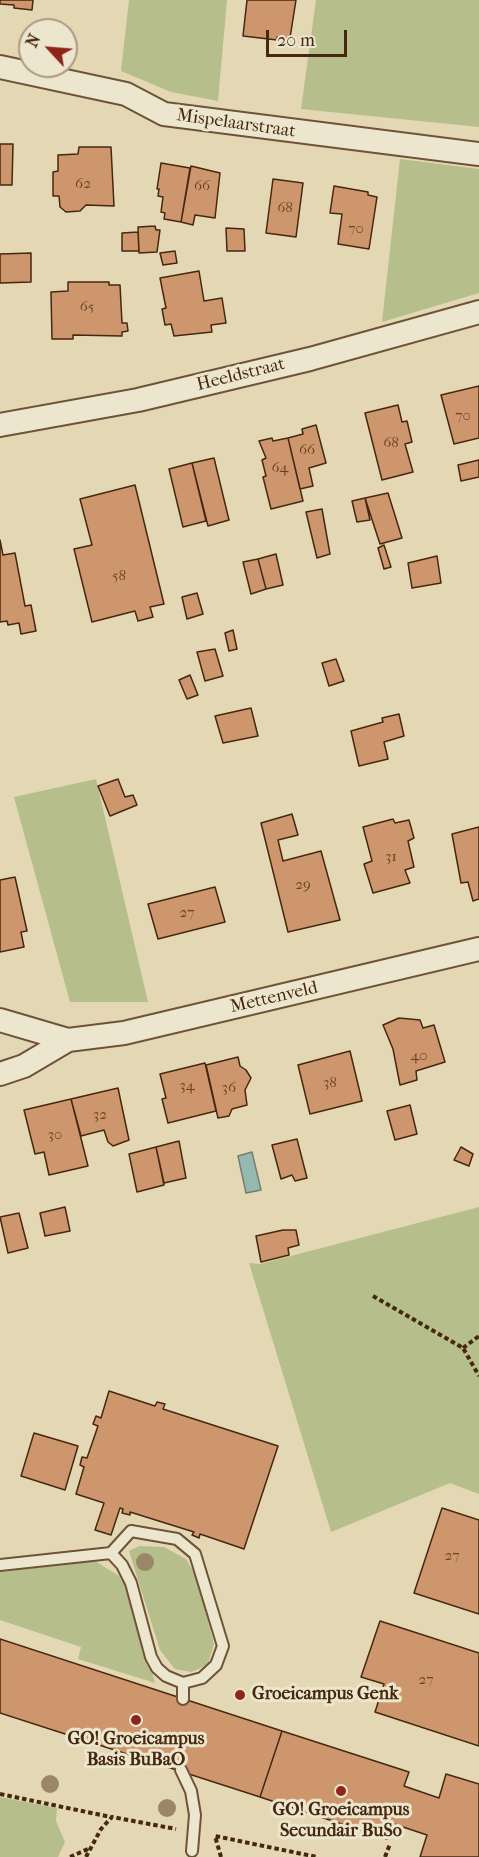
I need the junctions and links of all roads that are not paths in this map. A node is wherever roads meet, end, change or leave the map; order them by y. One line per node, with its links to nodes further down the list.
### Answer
1 (0, 67): 2 (street, Mispelaarstraat)
2 (479, 154)
3 (479, 312): 4 (street, Heeldstraat)
4 (0, 425)
5 (479, 949): 7 (street, Mettenveld)
6 (0, 1020): 7 (street, Mettenveld)
7 (68, 1040): 8 (street, Mettenveld)
8 (0, 1074)
9 (111, 1553): 10 (lane); 11 (lane); 11 (lane)
10 (0, 1565)
11 (183, 1683): 12 (lane)
12 (183, 1699)
13 (181, 1770): 14 (lane)
14 (192, 1851)

